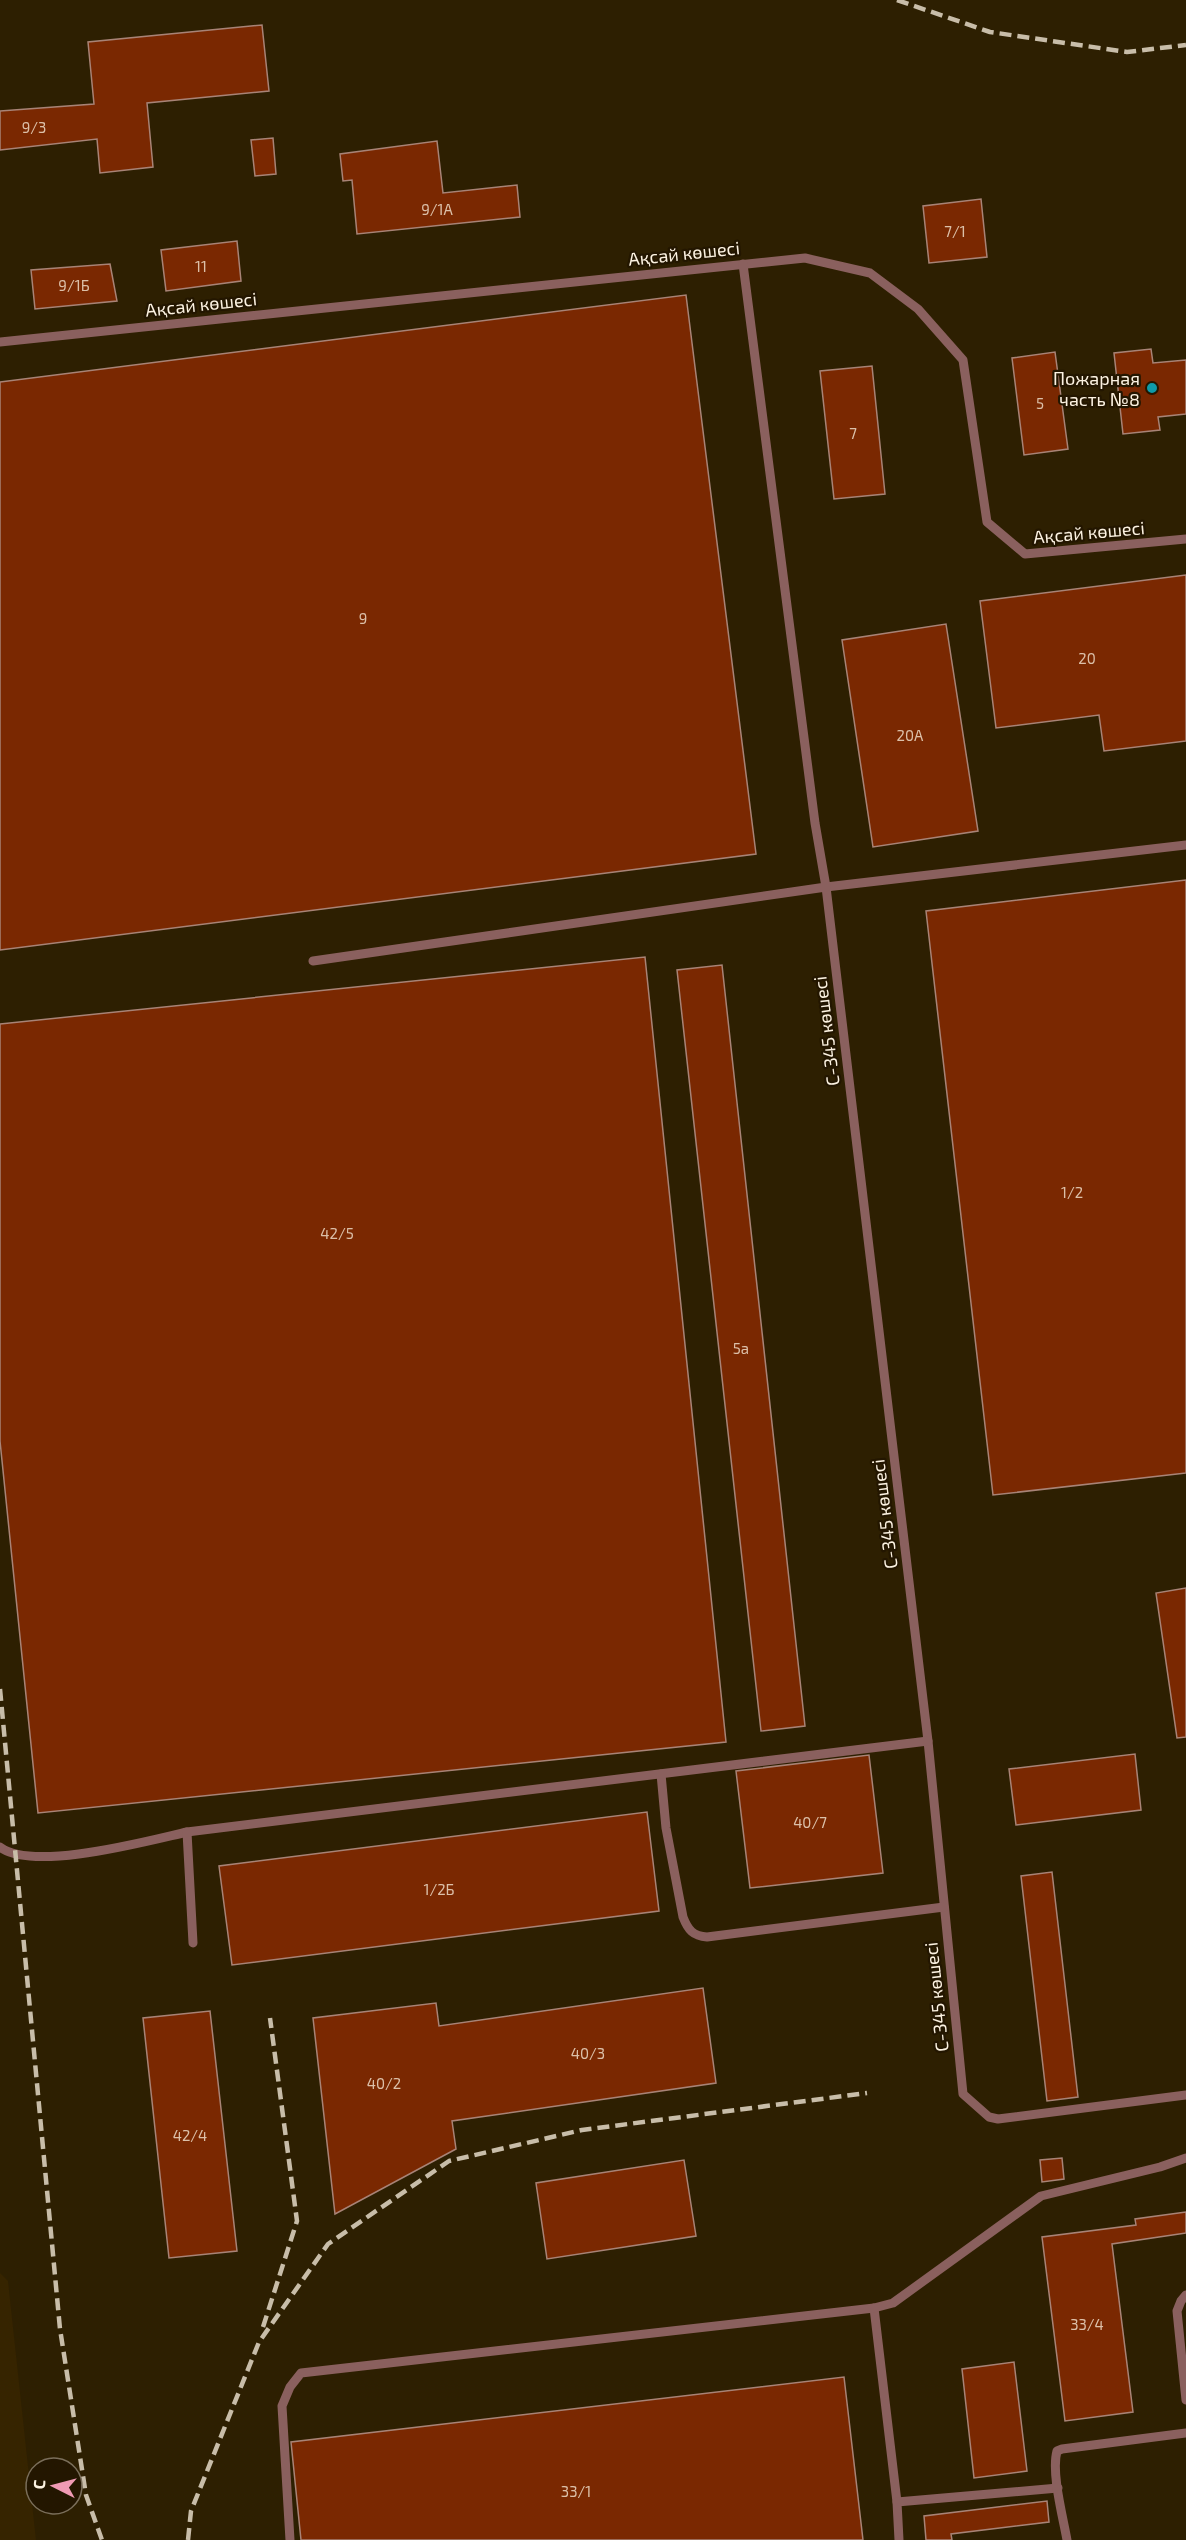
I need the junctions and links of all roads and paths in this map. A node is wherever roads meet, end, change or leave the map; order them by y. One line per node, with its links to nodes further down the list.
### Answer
1 (743, 264): 2 (lane, Ақсай көшесі); 3 (lane, Ақсай көшесі); 5 (lane, С-345 көшесі)
2 (0, 342)
3 (1186, 539)
4 (1186, 845): 5 (lane)
5 (826, 887): 6 (lane); 7 (lane, С-345 көшесі)
6 (313, 961)
7 (928, 1741): 8 (lane); 11 (lane, С-345 көшесі)
8 (661, 1774): 9 (lane); 11 (lane)
9 (187, 1832): 10 (lane); 12 (lane)
10 (0, 1847)
11 (944, 1907): 13 (lane, С-345 көшесі)
12 (193, 1943)
13 (1186, 2096)
14 (1186, 2158): 16 (lane)
15 (1186, 2295): 17 (lane)
16 (874, 2308): 20 (lane); 21 (lane)
17 (1186, 2400)
18 (1186, 2433): 19 (lane)
19 (1058, 2488): 20 (lane); 23 (lane)
20 (897, 2502): 22 (lane)
21 (290, 2540)
22 (899, 2540)
23 (1067, 2540)

